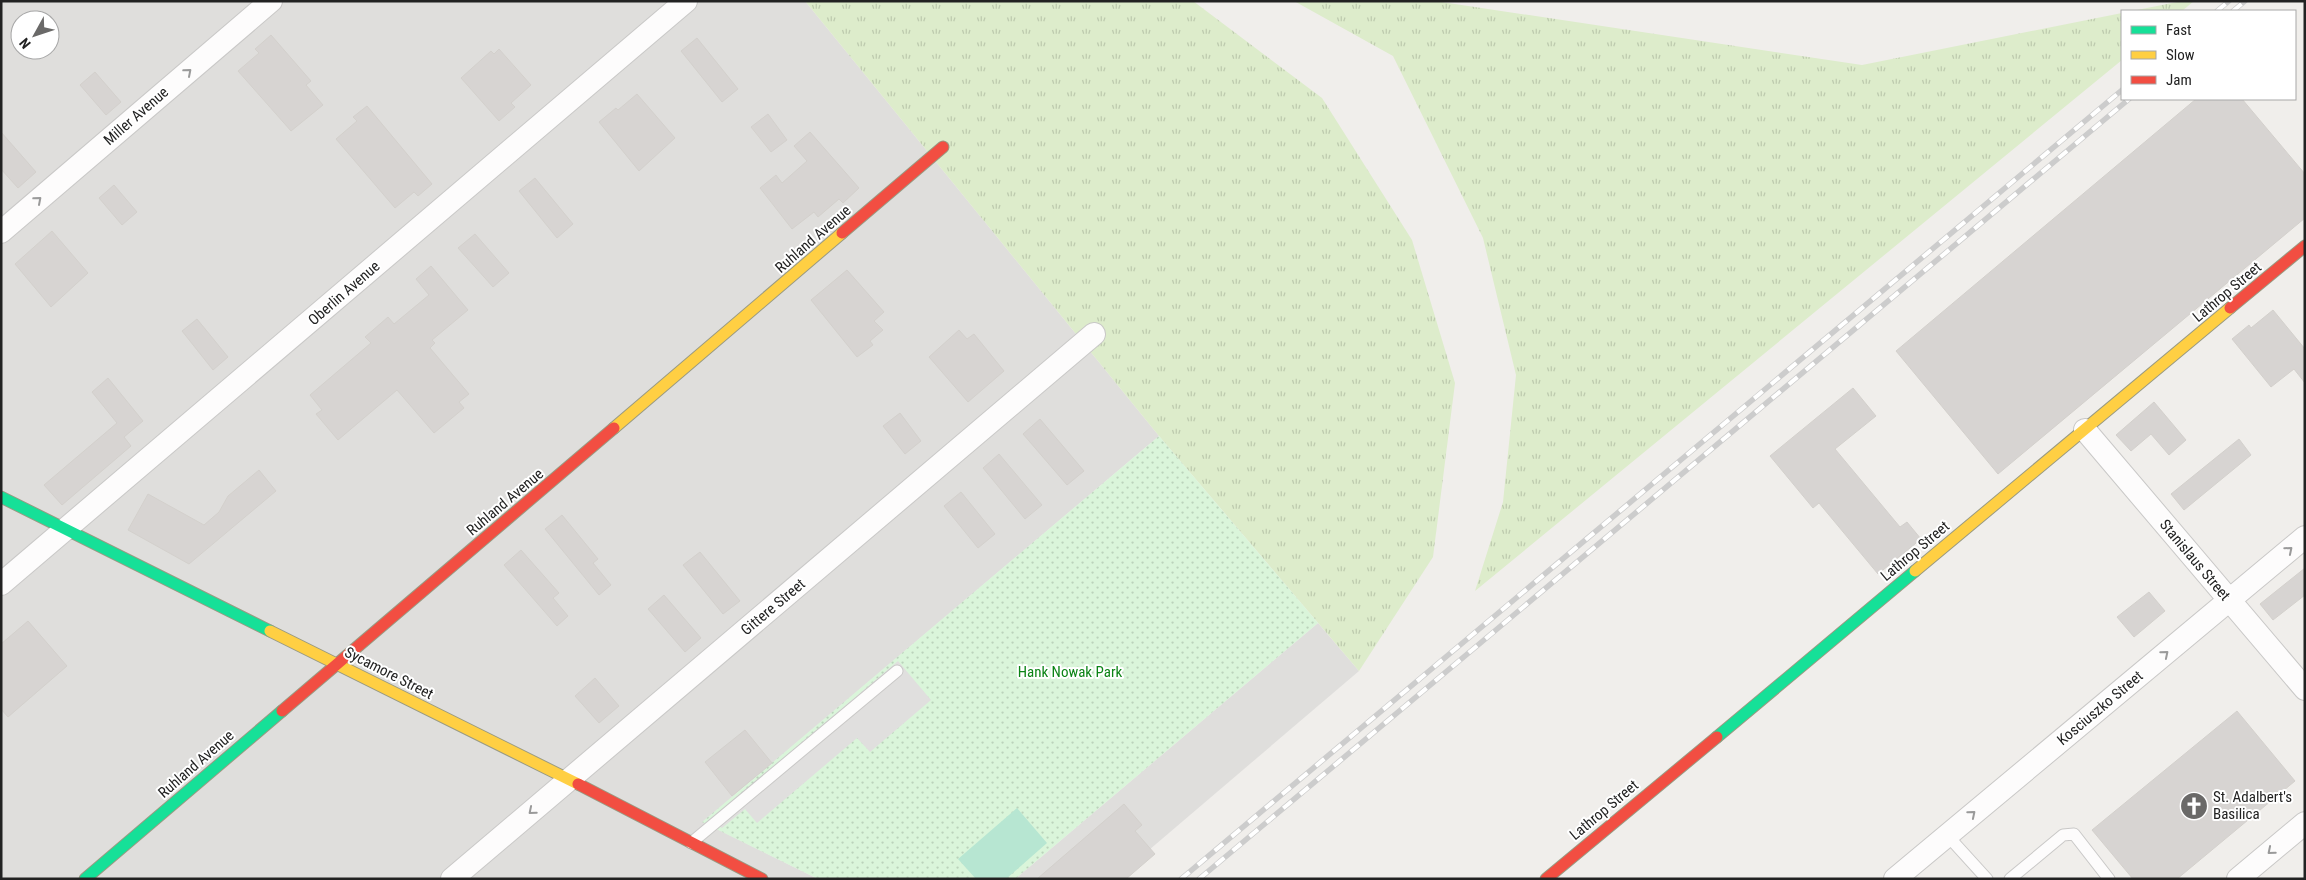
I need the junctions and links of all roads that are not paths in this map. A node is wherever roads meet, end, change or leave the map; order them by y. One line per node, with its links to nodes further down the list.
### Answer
1 (271, 1): 4 (street, Miller Avenue, one-way to 1)
2 (686, 1): 9 (street, Oberlin Avenue)
3 (943, 147): 13 (street, Ruhland Avenue)
4 (1, 232)
5 (2305, 246): 7 (street, Lathrop Street)
6 (1094, 334): 16 (street, Gittere Street)
7 (2085, 430): 12 (street, Stanislaus Street); 23 (street, Lathrop Street)
8 (1, 497): 9 (street, Sycamore Street)
9 (65, 529): 11 (street, Oberlin Avenue); 13 (street, Sycamore Street)
10 (2305, 537): 12 (street, Kosciuszko Street, one-way to 10)
11 (1, 584)
12 (2229, 600): 15 (street, Stanislaus Street); 18 (street, Kosciuszko Street, one-way to 12)
13 (336, 663): 16 (street, Sycamore Street); 20 (street, Ruhland Avenue)
14 (897, 671): 19 (lane)
15 (2305, 690)
16 (569, 780): 19 (street, Sycamore Street); 21 (street, Gittere Street, one-way to 21)
17 (2305, 823): 28 (street, one-way to 28)
18 (1947, 835): 24 (street, Kosciuszko Street); 25 (lane)
19 (691, 844): 22 (street, Sycamore Street)
20 (85, 879)
21 (452, 879)
22 (762, 879)
23 (1546, 879)
24 (1895, 879)
25 (1987, 879)
26 (2010, 879): 27 (lane)
27 (2109, 879)
28 (2238, 879)

